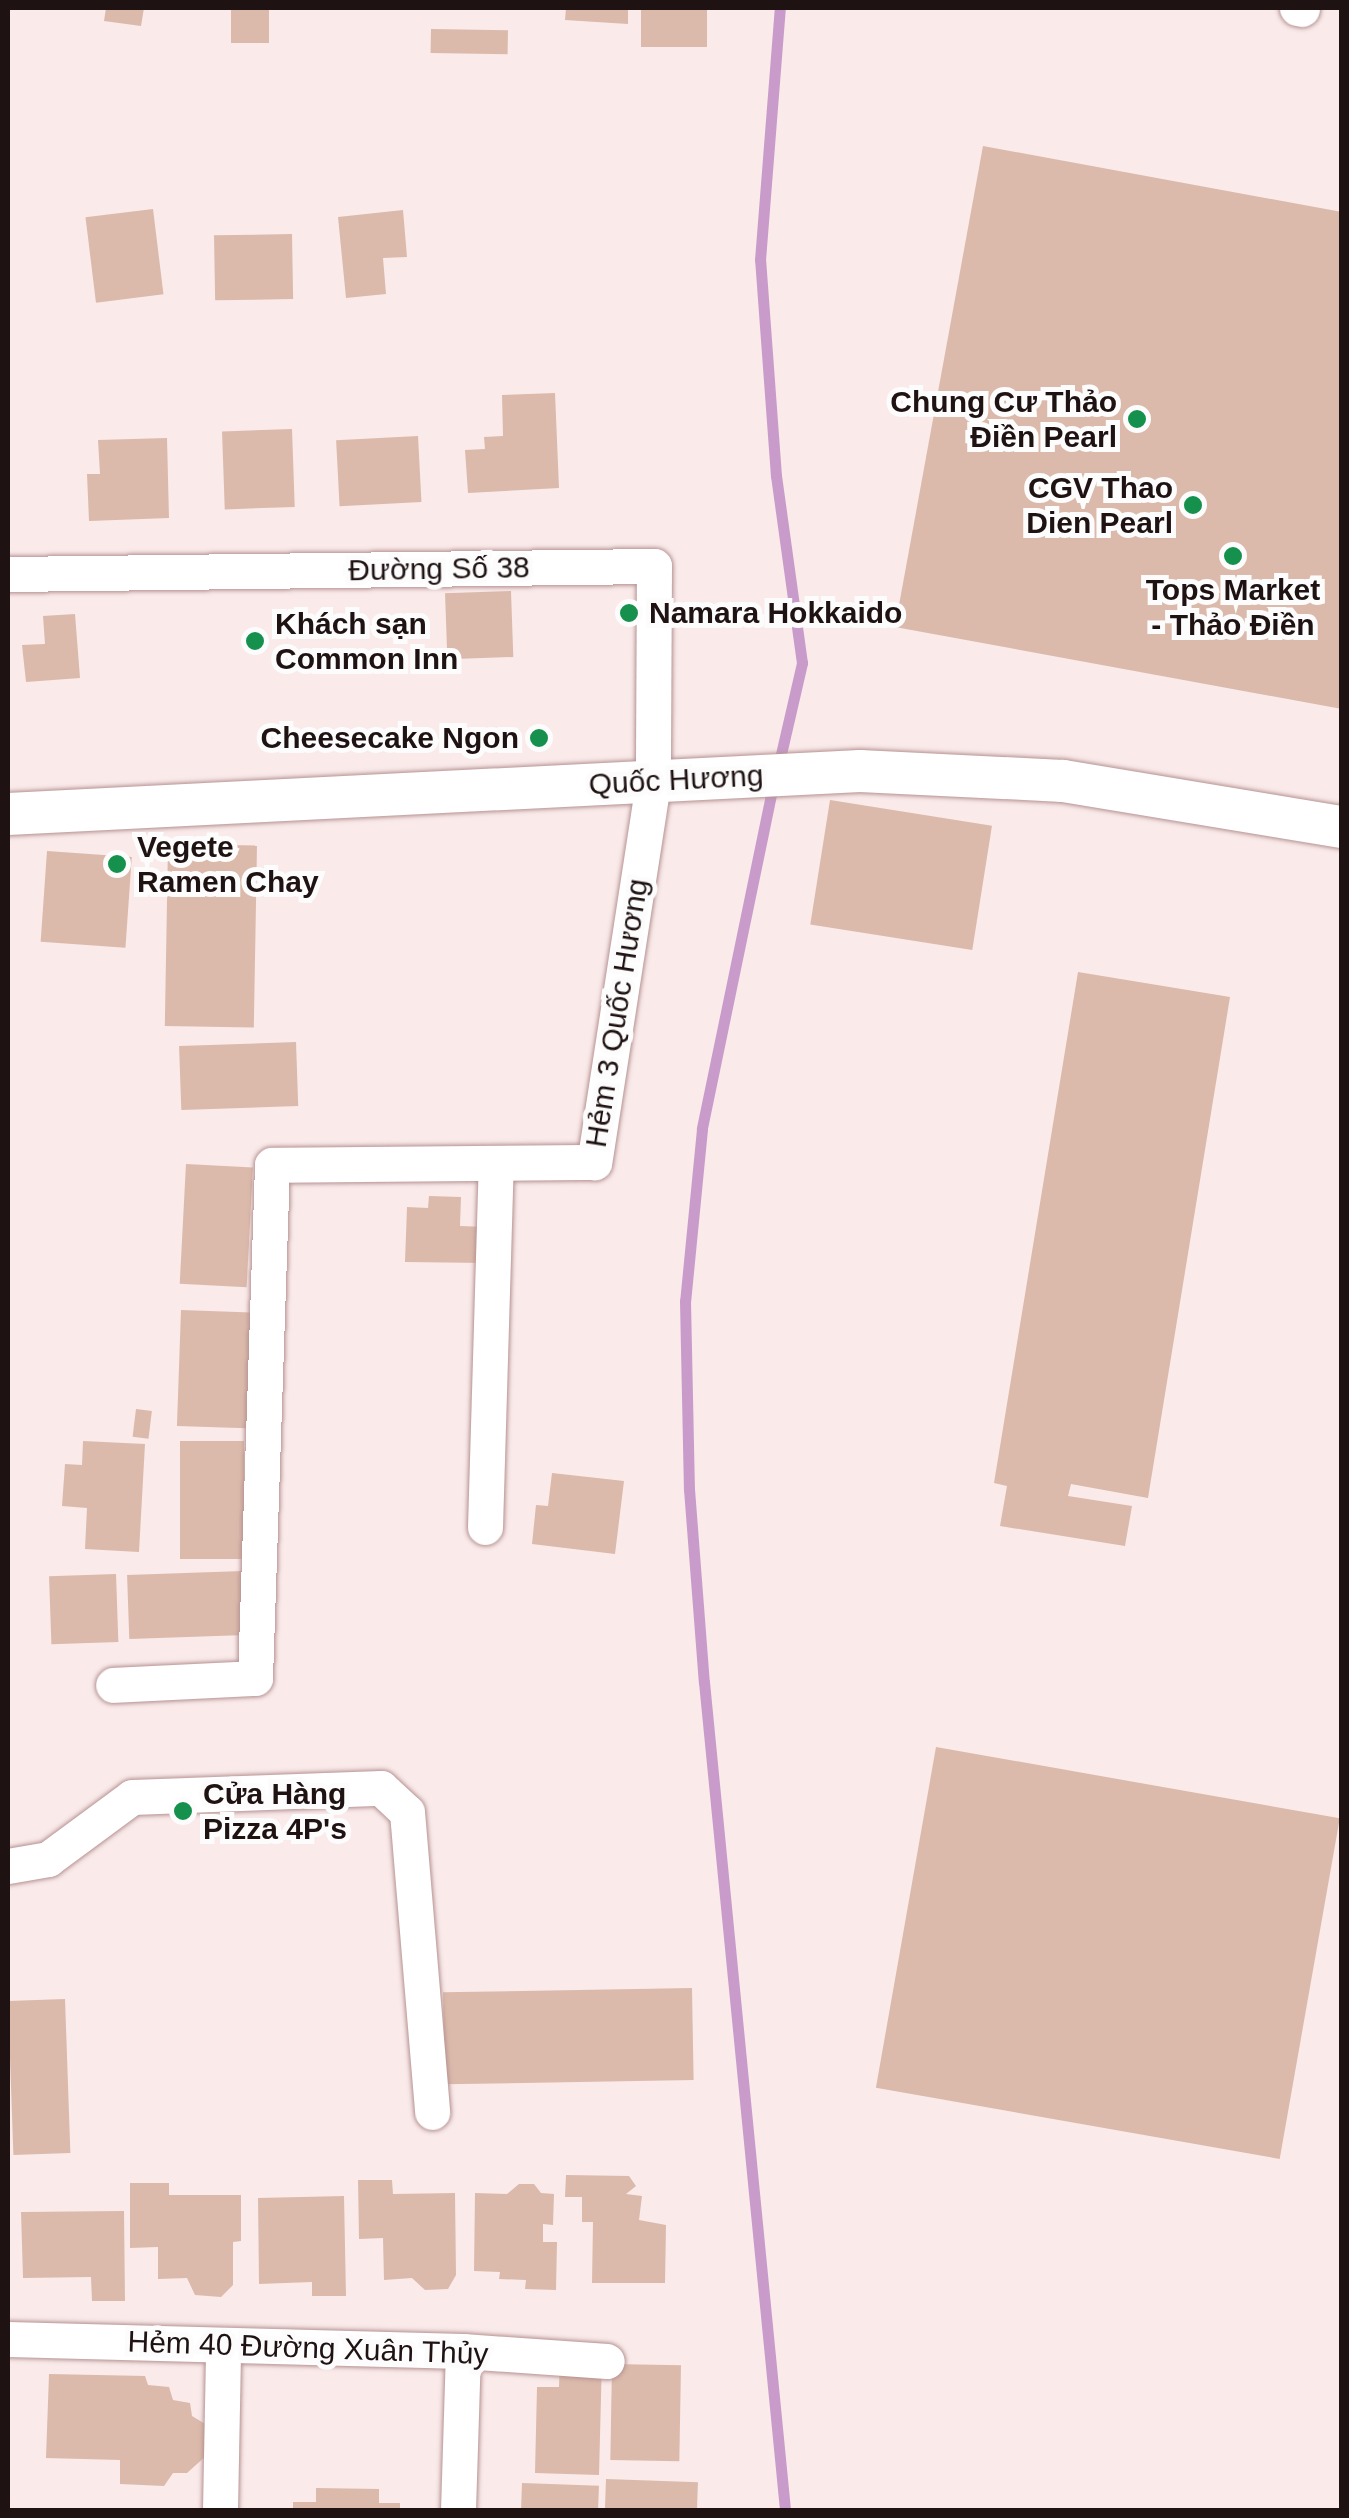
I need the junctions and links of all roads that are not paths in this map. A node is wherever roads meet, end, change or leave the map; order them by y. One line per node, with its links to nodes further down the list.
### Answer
1 (8, 574): 2 (street, Đường Số 38)
2 (653, 783): 3 (street, Quốc Hương); 4 (street, Quốc Hương); 5 (street, Hẻm 3 Quốc Hương)
3 (8, 814)
4 (1342, 827)
5 (496, 1163): 6 (street); 7 (street, Hẻm 3 Quốc Hương)
6 (485, 1527)
7 (113, 1685)
8 (8, 1866): 9 (street)
9 (432, 2112)
10 (8, 2339): 11 (street, Hẻm 40 Đường Xuân Thủy)
11 (223, 2347): 12 (street, Hẻm 40 Đường Xuân Thủy); 14 (street)
12 (463, 2351): 13 (street, Hẻm 40 Đường Xuân Thủy); 15 (street)
13 (607, 2361)
14 (220, 2510)
15 (458, 2510)

